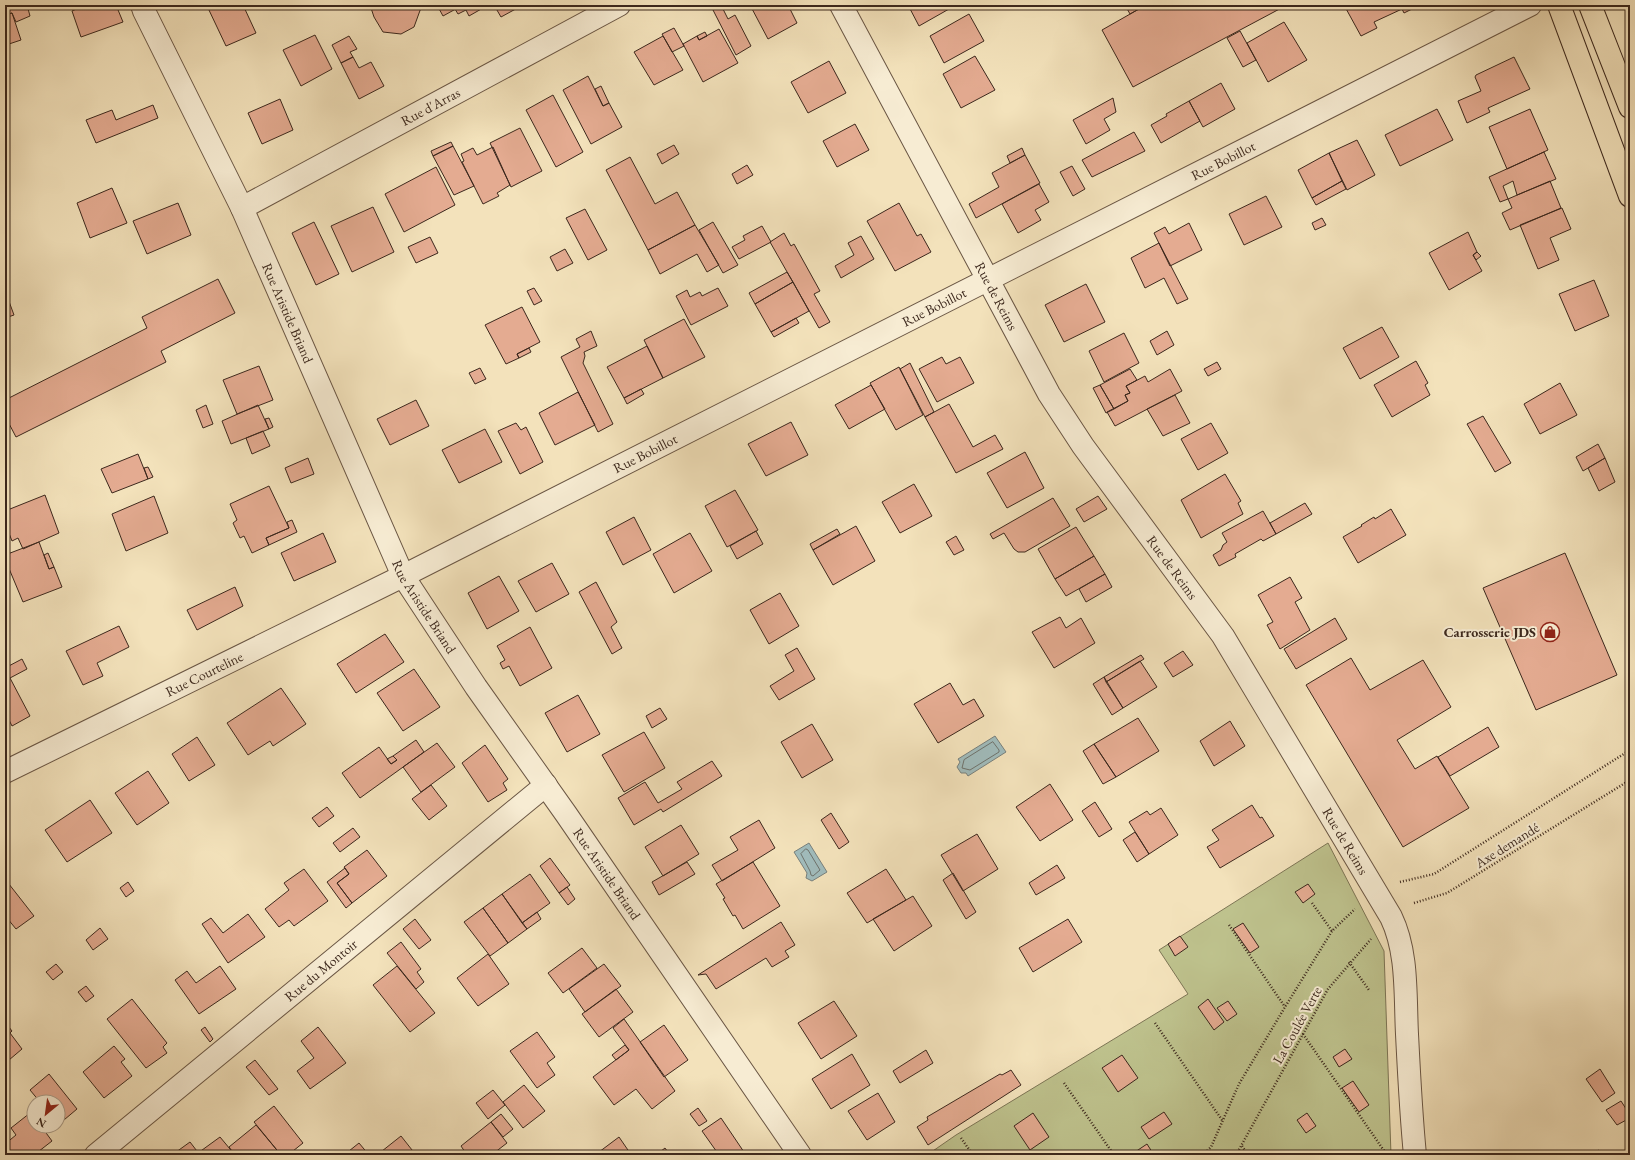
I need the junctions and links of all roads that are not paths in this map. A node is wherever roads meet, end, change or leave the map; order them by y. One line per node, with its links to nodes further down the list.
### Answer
1 (142, 5): 9 (street, Rue Aristide Briand)
2 (619, 5): 9 (street, Rue d'Arras)
3 (841, 5): 10 (street, Rue de Reims)
4 (1530, 5): 10 (street, Rue Bobillot)
5 (1559, 5): 8 (main road)
6 (1590, 5): 7 (main road)
7 (1630, 107)
8 (1630, 196)
9 (242, 208): 11 (street, Rue Aristide Briand)
10 (987, 279): 11 (street, Rue Bobillot); 16 (street, Rue de Reims)
11 (403, 576): 12 (street, Rue Courteline); 13 (street, Rue Aristide Briand)
12 (5, 772)
13 (546, 785): 14 (street, Rue du Montoir); 15 (street, Rue Aristide Briand)
14 (96, 1155)
15 (800, 1155)
16 (1415, 1155)

